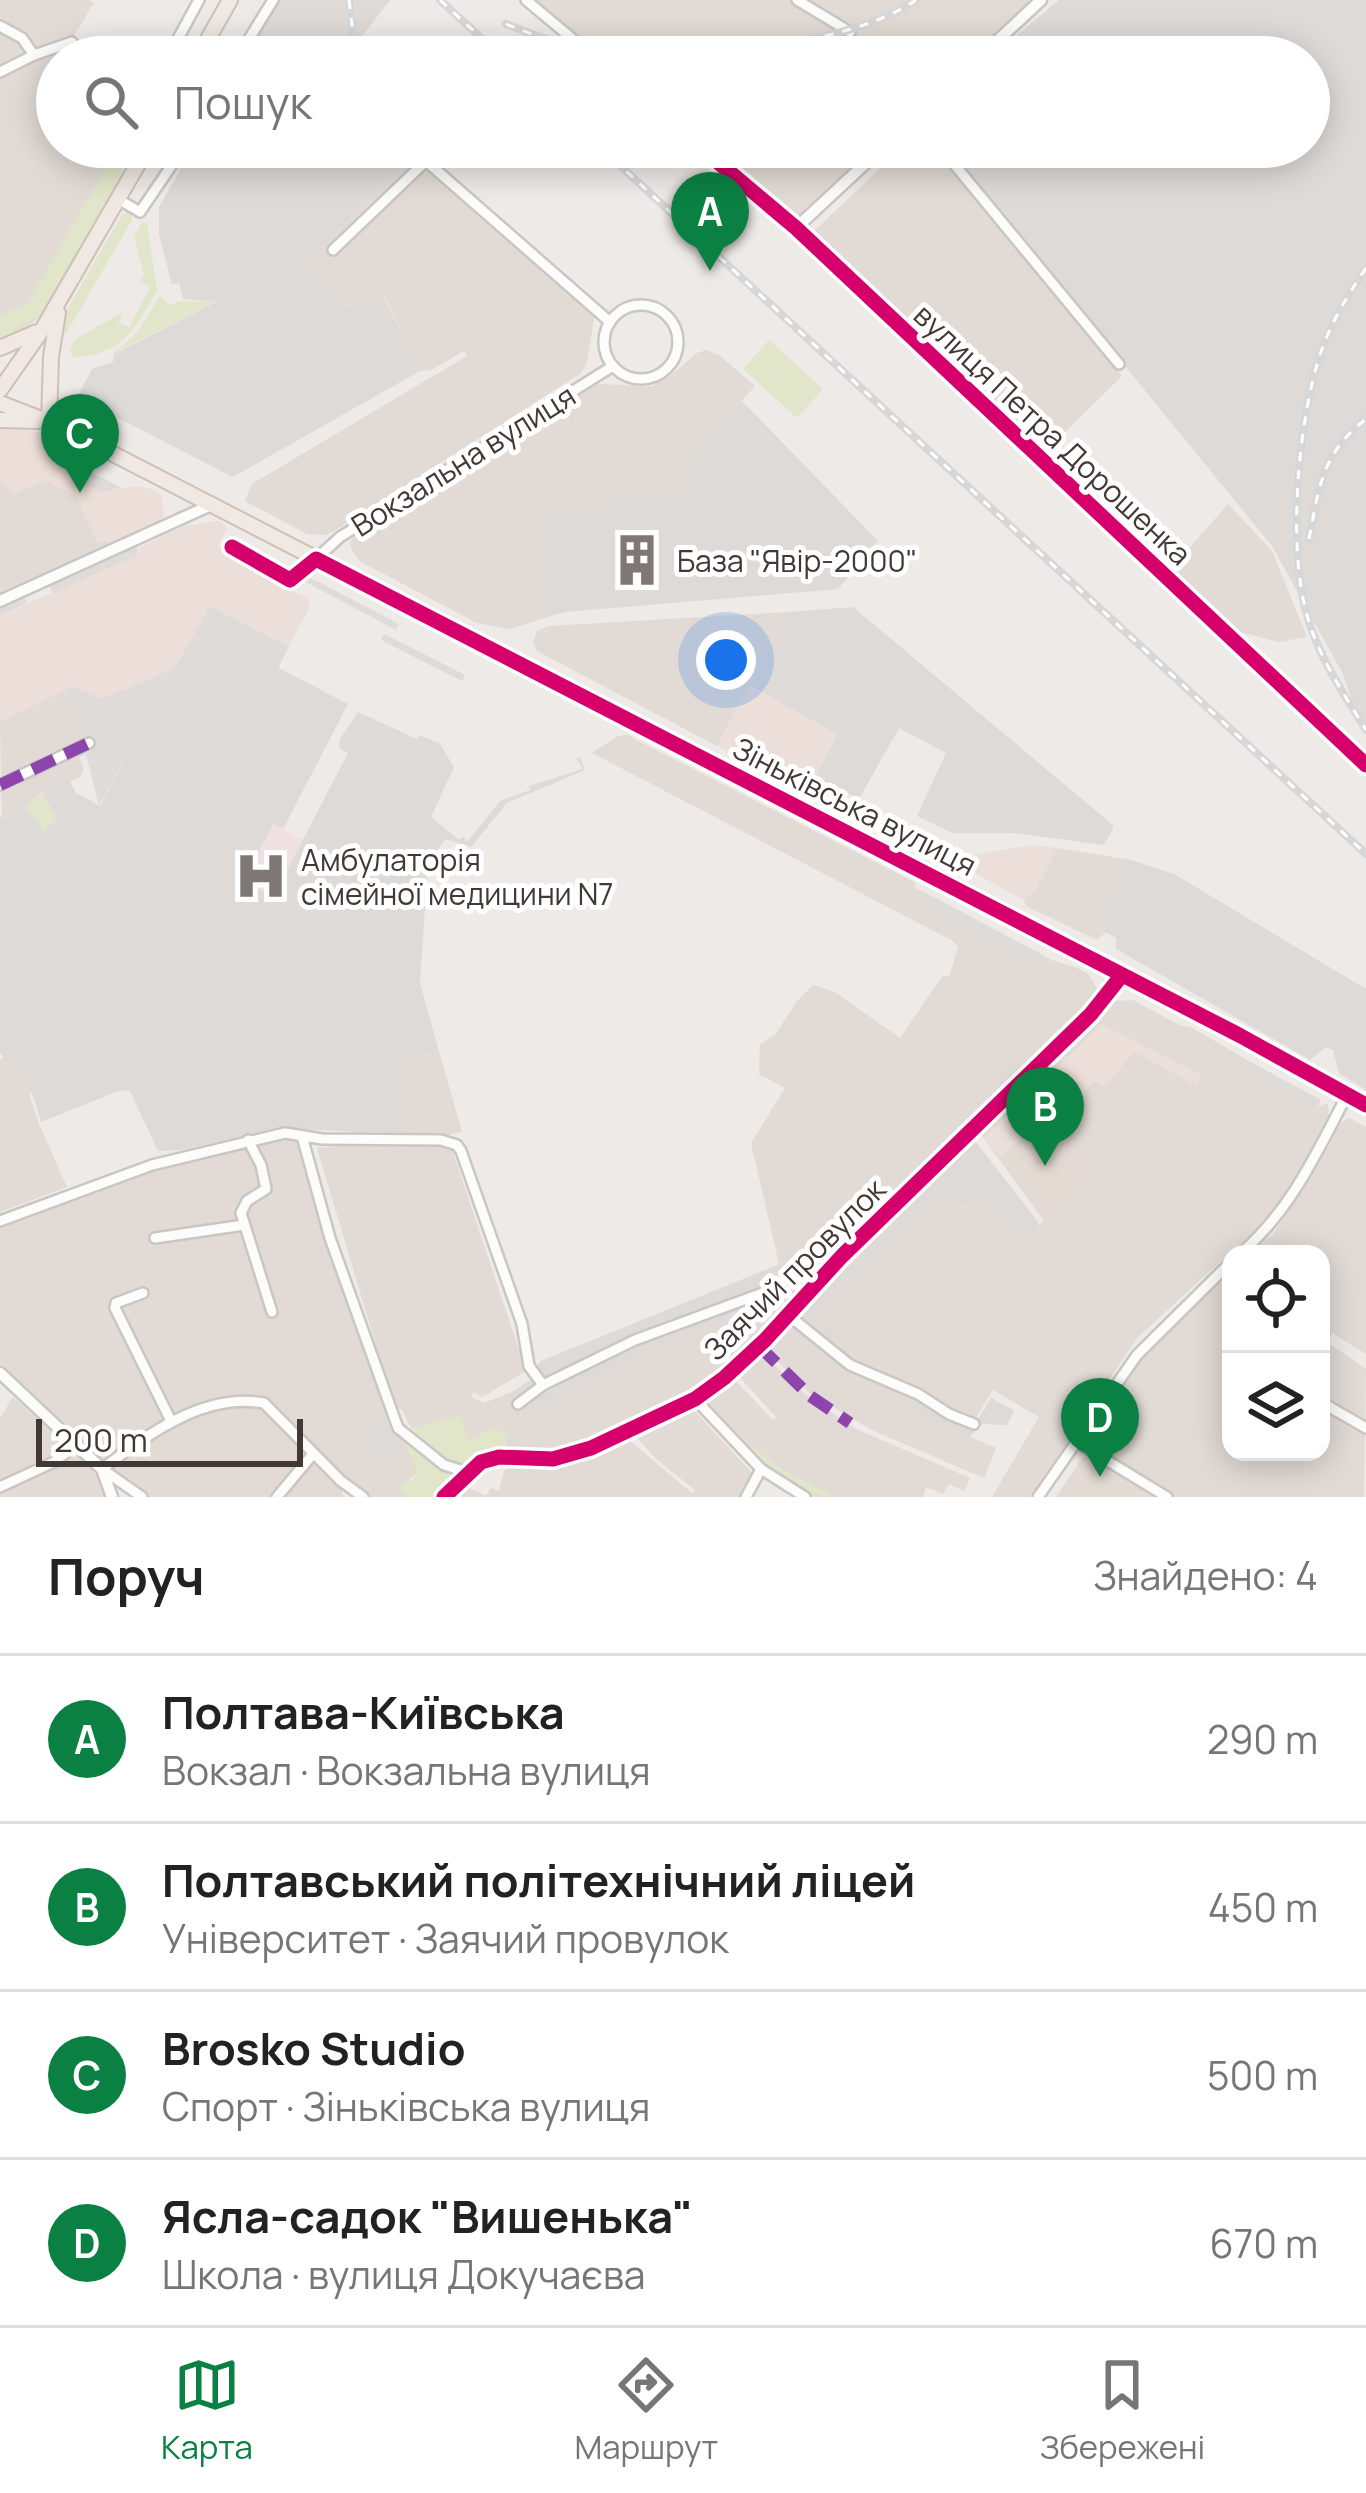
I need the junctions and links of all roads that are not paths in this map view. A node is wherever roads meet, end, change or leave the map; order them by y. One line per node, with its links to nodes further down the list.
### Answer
1 (200, 0): 9 (street)
2 (230, 0): 10 (main road)
3 (273, 0): 11 (street)
4 (526, 0): 12 (street)
5 (797, 0): 8 (street)
6 (1041, 0): 13 (street)
7 (0, 26): 14 (street)
8 (850, 32)
9 (180, 36)
10 (210, 36)
11 (251, 36)
12 (569, 36)
13 (1002, 36)
14 (34, 55): 15 (street)
15 (0, 72)
16 (133, 168): 23 (main road)
17 (170, 168): 23 (street)
18 (419, 168): 25 (street)
19 (434, 168): 27 (street)
20 (725, 168): 24 (street, вулиця Петра Дорошенка)
21 (860, 168): 24 (street)
22 (957, 168): 32 (street)
23 (118, 199): 26 (main road)
24 (796, 228): 42 (street, вулиця Петра Дорошенка)
25 (332, 250)
26 (65, 291): 28 (main road); 30 (main road)
27 (610, 322): 33 (street); 33 (street)
28 (42, 330): 29 (main road); 31 (main road)
29 (0, 348)
30 (51, 357): 31 (main road); 37 (main road)
31 (19, 363): 34 (main road)
32 (1119, 364)
33 (613, 366): 39 (street, Вокзальна вулиця)
34 (0, 390)
35 (0, 403): 37 (main road, Зіньківська вулиця)
36 (0, 420): 37 (main road)
37 (49, 422): 38 (main road, Зіньківська вулиця)
38 (211, 505): 39 (main road, Зіньківська вулиця); 40 (street)
39 (316, 559): 44 (main road, Зіньківська вулиця)
40 (0, 601)
41 (89, 743): 43 (street)
42 (1366, 765)
43 (0, 785)
44 (1122, 975): 45 (main road, Зіньківська вулиця); 53 (street, Заячий провулок)
45 (1347, 1095): 46 (main road, Зіньківська вулиця); 52 (street)
46 (1366, 1106)
47 (302, 1136): 48 (street); 61 (street); 73 (street)
48 (248, 1140): 49 (street); 50 (street)
49 (0, 1221)
50 (244, 1225): 51 (street); 58 (street)
51 (155, 1238)
52 (1251, 1245)
53 (853, 1247): 59 (street, Заячий провулок); 61 (street)
54 (1222, 1270): 55 (street)
55 (1218, 1273): 56 (street); 68 (street)
56 (1222, 1275)
57 (143, 1293): 65 (street)
58 (272, 1312)
59 (787, 1314): 62 (street, Заячий провулок); 66 (street)
60 (0, 1373): 69 (street)
61 (543, 1385): 63 (street)
62 (695, 1399): 72 (street); 73 (street, Заячий провулок)
63 (518, 1404)
64 (1330, 1407): 67 (street)
65 (172, 1421): 70 (street); 71 (street)
66 (974, 1424)
67 (1366, 1428)
68 (1075, 1441): 82 (street); 83 (street)
69 (76, 1445): 71 (street); 74 (street)
70 (313, 1454): 77 (street); 78 (street)
71 (102, 1469): 75 (street); 76 (street)
72 (761, 1469): 80 (street); 81 (street)
73 (467, 1472): 79 (street)
74 (0, 1487)
75 (112, 1497)
76 (142, 1497)
77 (277, 1497)
78 (363, 1497)
79 (444, 1497)
80 (746, 1497)
81 (805, 1497)
82 (1038, 1497)
83 (1167, 1497)

